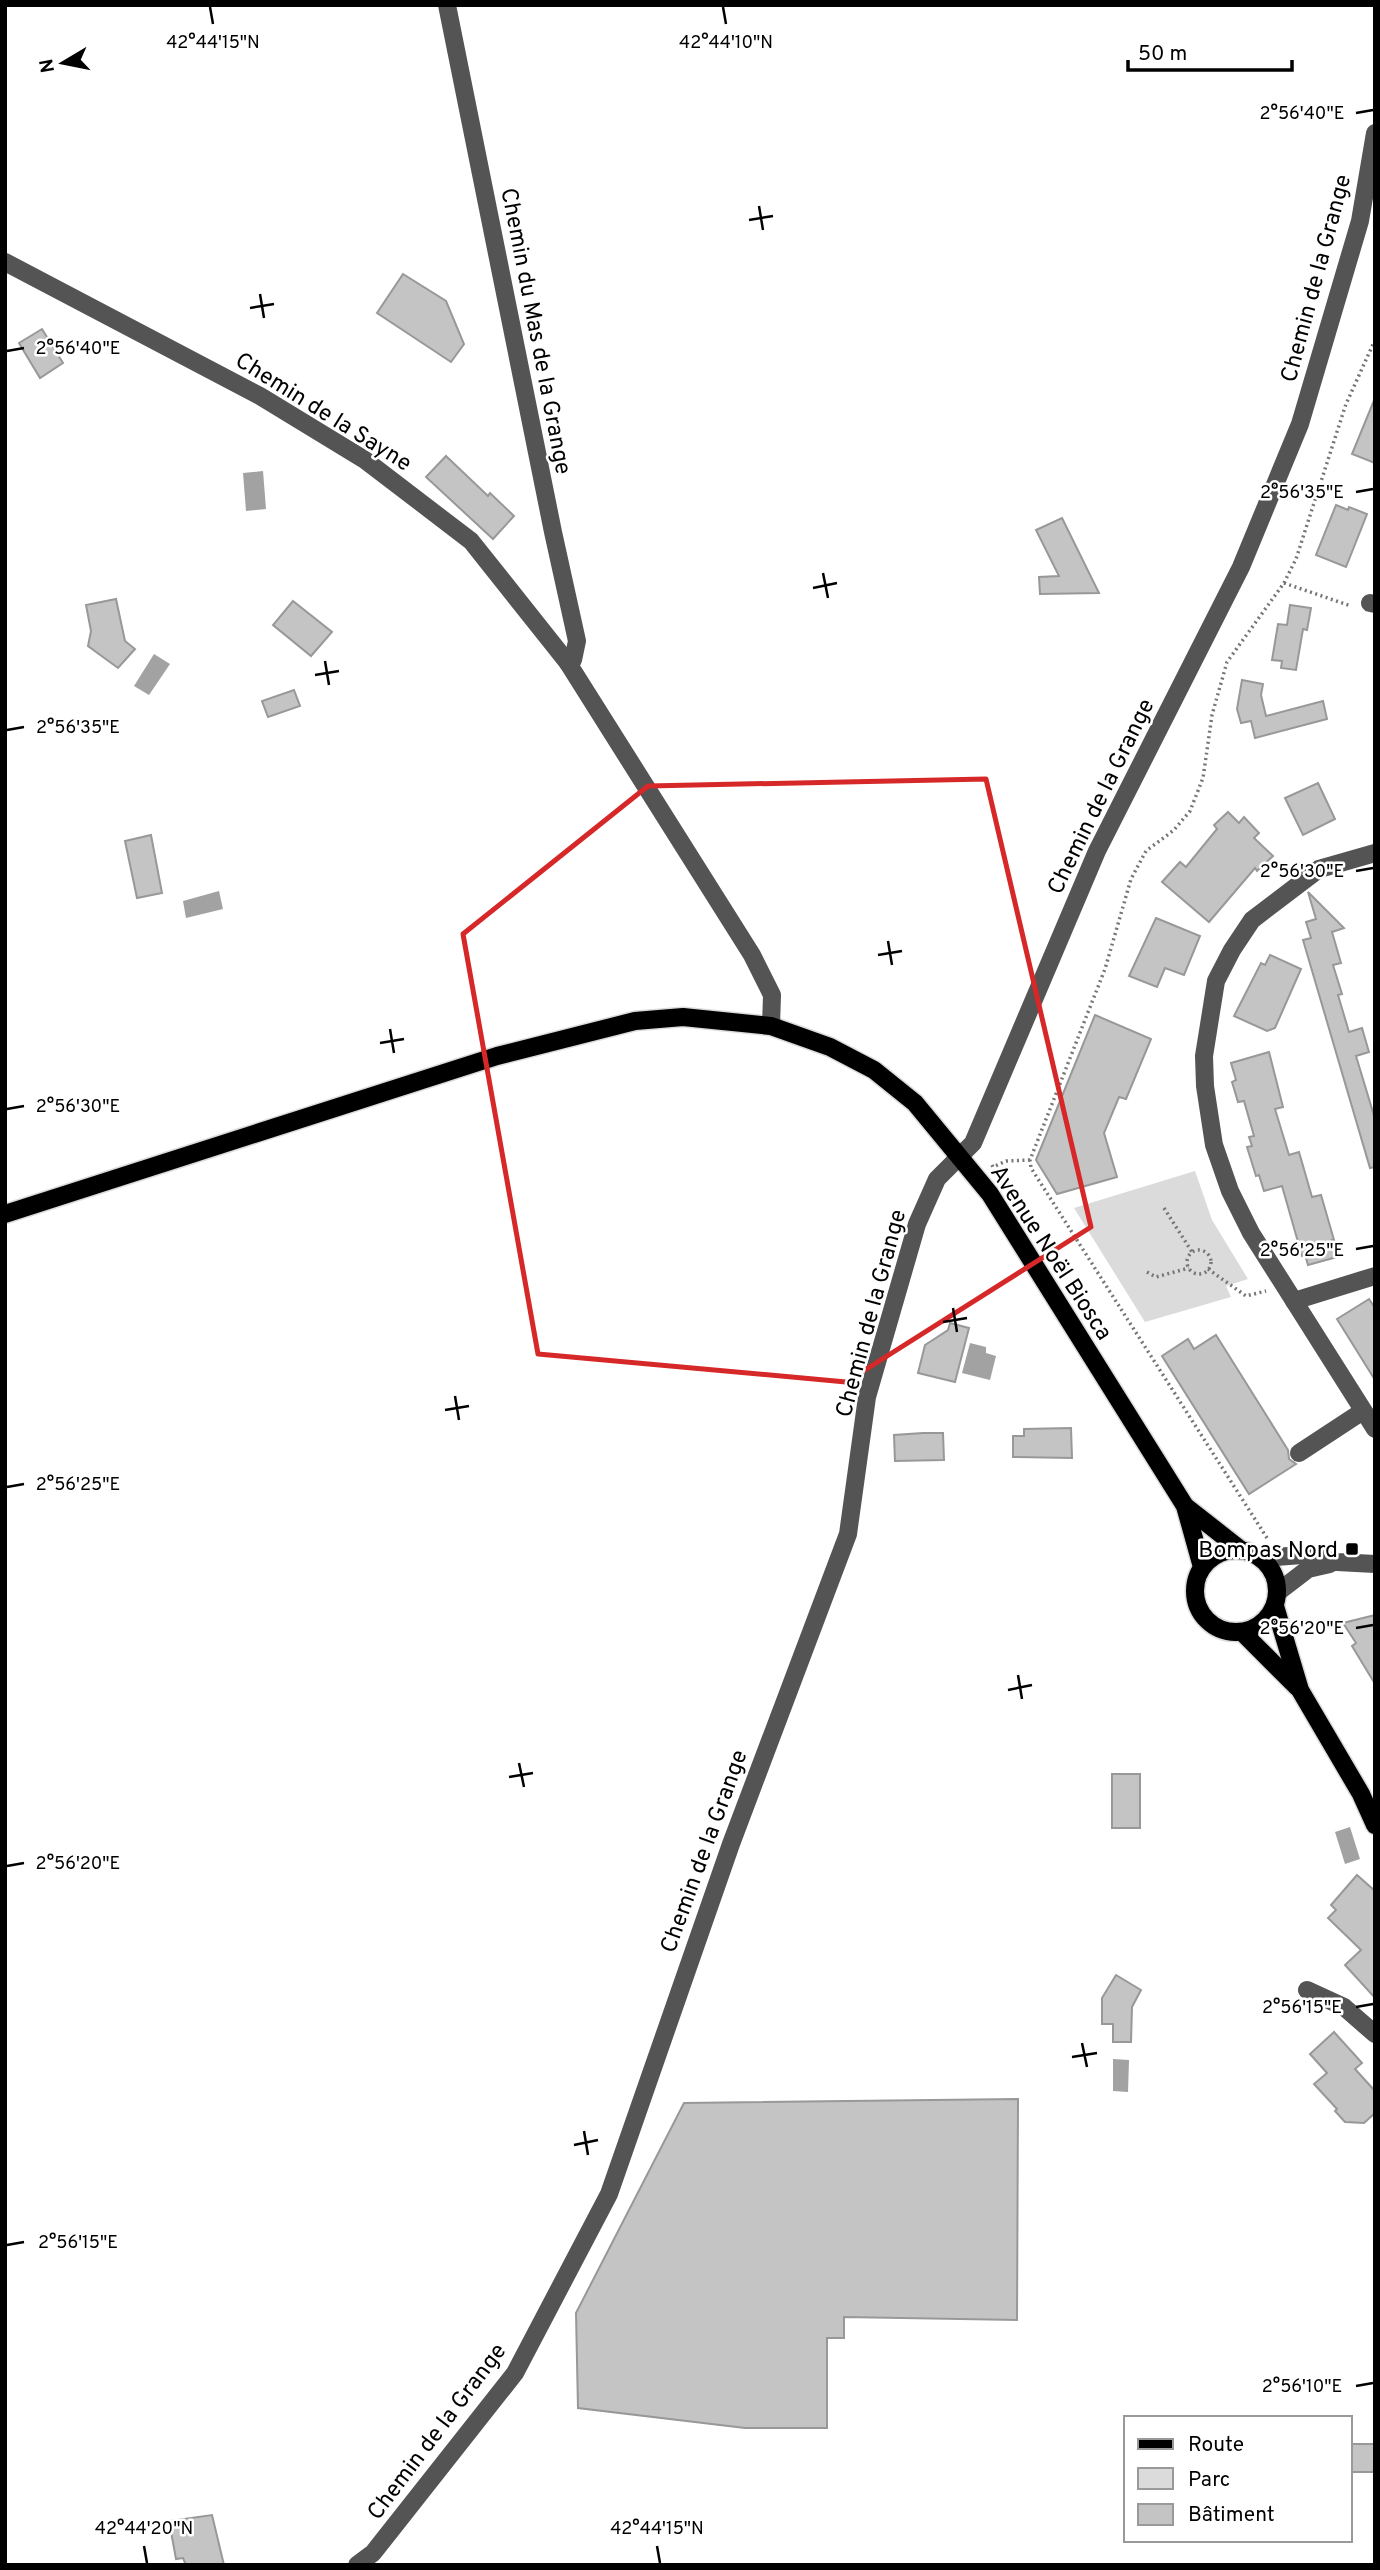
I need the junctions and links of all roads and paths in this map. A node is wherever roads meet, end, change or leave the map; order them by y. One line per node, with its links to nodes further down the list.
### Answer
1 (447, 5): 7 (street, Chemin du Mas de la Grange)
2 (1375, 133): 10 (street, Chemin de la Grange)
3 (5, 262): 7 (street, Chemin de la Sayne)
4 (1375, 340): 5 (path)
5 (1284, 583): 6 (path); 12 (path)
6 (1372, 603)
7 (568, 663): 9 (street, Chemin de la Sayne)
8 (1375, 853): 20 (street)
9 (771, 1026): 11 (main road, Avenue Noël Biosca); 14 (main road, Avenue Noël Biosca)
10 (973, 1143): 11 (street, Chemin de la Grange); 12 (path)
11 (959, 1157): 24 (main road, Avenue Noël Biosca); 38 (street, Chemin de la Grange)
12 (1030, 1160): 26 (path)
13 (1164, 1208): 15 (path)
14 (5, 1214)
15 (1192, 1252): 16 (path); 17 (path)
16 (1189, 1268): 17 (path); 18 (path)
17 (1208, 1269): 20 (path)
18 (1147, 1272)
19 (1375, 1276): 20 (street)
20 (1289, 1293): 21 (street)
21 (1363, 1411): 22 (street); 23 (street)
22 (1375, 1429)
23 (1299, 1453)
24 (1185, 1506): 25 (main road); 29 (main road)
25 (1241, 1550): 26 (main road); 29 (main road)
26 (1267, 1552): 27 (street); 30 (main road)
27 (1337, 1562): 28 (street); 30 (street)
28 (1375, 1564)
29 (1202, 1567): 31 (main road)
30 (1276, 1599): 31 (main road); 32 (main road)
31 (1242, 1632): 32 (main road)
32 (1300, 1690): 33 (main road)
33 (1361, 1794): 34 (main road); 35 (main road)
34 (1375, 1807)
35 (1375, 1825)
36 (1307, 1990): 37 (street)
37 (1375, 2034)
38 (357, 2565)

